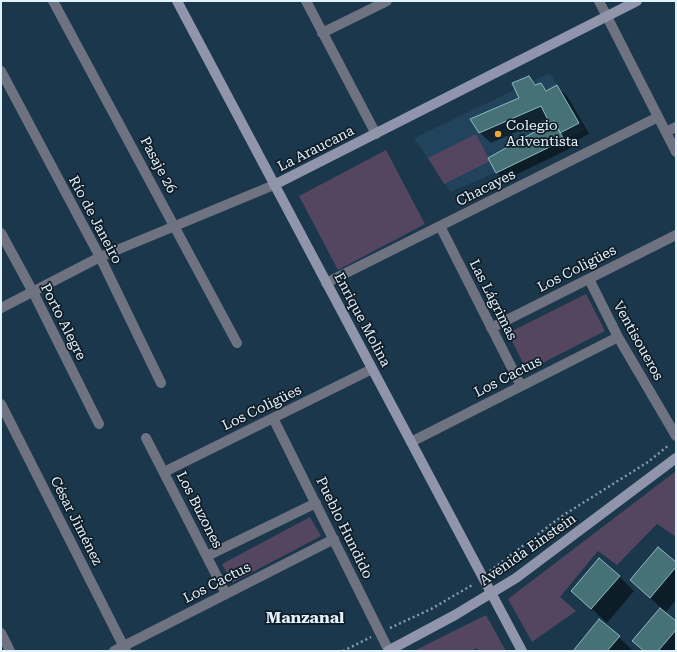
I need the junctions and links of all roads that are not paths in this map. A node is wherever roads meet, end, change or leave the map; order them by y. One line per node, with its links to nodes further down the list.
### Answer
1 (53, 1): 17 (street, Pasaje 26)
2 (177, 1): 15 (street, Enrique Molina)
3 (306, 1): 8 (street)
4 (387, 1): 8 (street)
5 (600, 1): 7 (street)
6 (637, 1): 7 (street, La Araucana)
7 (608, 17): 10 (street); 13 (street, La Araucana)
8 (322, 33): 13 (street)
9 (1, 71): 20 (street, Río de Janeiro)
10 (658, 117): 12 (street); 16 (street, Chacayes)
11 (676, 127): 12 (street)
12 (666, 132): 14 (street)
13 (376, 134): 15 (street, La Araucana)
14 (676, 152)
15 (274, 185): 17 (street, La Araucana); 22 (street, Enrique Molina)
16 (440, 226): 22 (street, Chacayes); 25 (street, Las Lágrimas)
17 (175, 227): 20 (street, La Araucana); 27 (street, Pasaje 26)
18 (1, 233): 23 (street, Porto Alegre)
19 (676, 236): 21 (street, Los Coligües)
20 (100, 257): 23 (street, La Araucana); 29 (street, Río de Janeiro)
21 (589, 279): 25 (street, Los Coligües); 26 (street, Ventisoueros)
22 (326, 283): 28 (street, Enrique Molina)
23 (33, 292): 24 (street, La Araucana); 33 (street, Porto Alegre)
24 (1, 308)
25 (491, 328): 30 (street, Las Lágrimas)
26 (618, 337): 30 (street, Los Cactus); 35 (street, Ventisoueros)
27 (237, 343)
28 (372, 369): 32 (street, Los Coligües); 36 (street, Enrique Molina)
29 (161, 383)
30 (521, 386): 36 (street, Los Cactus)
31 (1, 404): 45 (street, César Jiménez)
32 (273, 418): 38 (street, Los Coligües); 39 (street, Pueblo Hundido)
33 (99, 424)
34 (146, 438): 38 (street, Los Buzones)
35 (673, 440)
36 (411, 442): 43 (street, Enrique Molina)
37 (676, 458): 43 (street, Avenida Einstein)
38 (164, 472): 41 (street, Los Buzones)
39 (316, 503): 40 (street, Pueblo Hundido); 41 (street, Los Cactus)
40 (334, 539): 42 (street, Los Cactus); 48 (street, Pueblo Hundido)
41 (206, 556): 42 (street, Los Buzones)
42 (226, 594): 45 (street, Los Cactus)
43 (491, 594): 48 (street, Avenida Einstein); 49 (street, Enrique Molina)
44 (1, 633): 46 (street)
45 (125, 648): 47 (street, Los Cactus)
46 (10, 651)
47 (114, 651)
48 (389, 651)
49 (522, 651)

